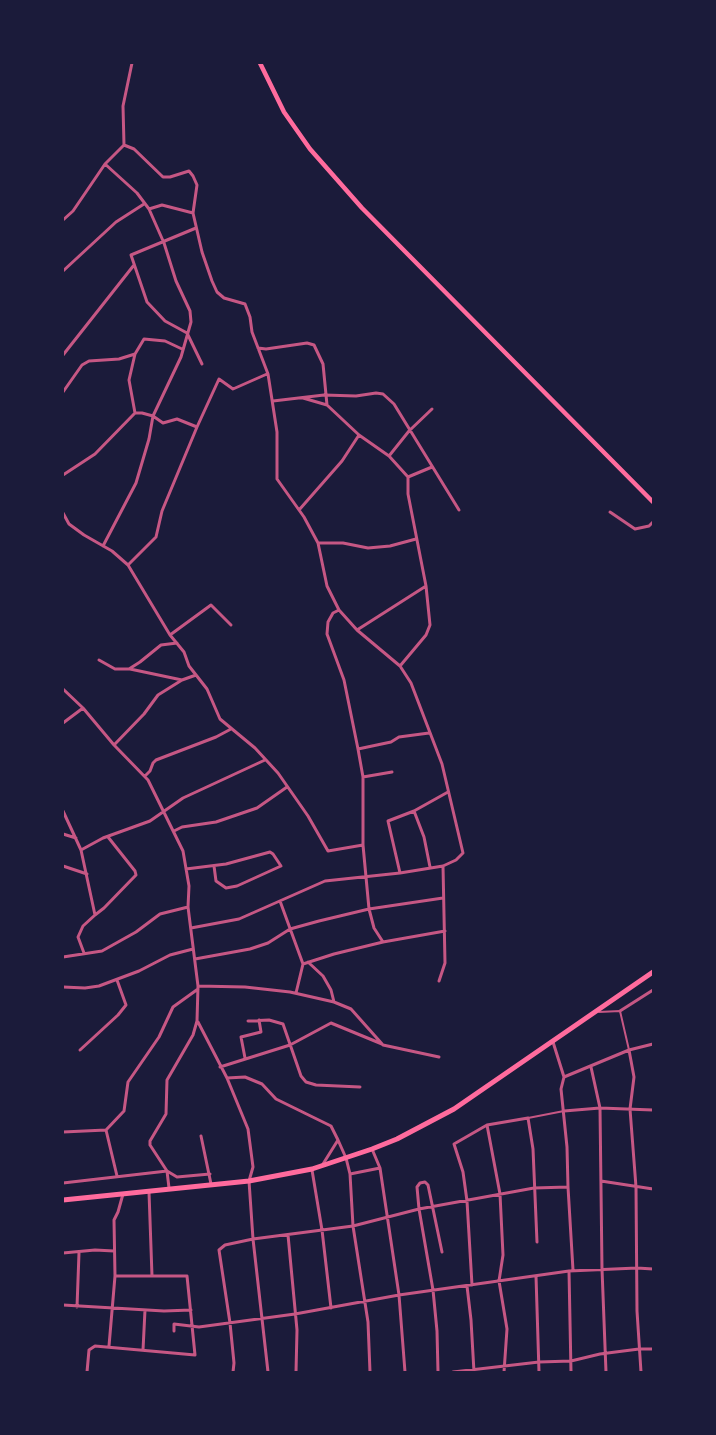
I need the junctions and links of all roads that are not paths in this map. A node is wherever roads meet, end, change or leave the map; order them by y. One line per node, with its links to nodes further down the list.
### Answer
1 (132, 63): 3 (street)
2 (260, 63): 37 (main road)
3 (124, 145): 4 (street); 7 (street)
4 (105, 164): 5 (street); 8 (street)
5 (144, 204): 6 (street); 12 (street)
6 (149, 209): 7 (street); 10 (street)
7 (193, 213): 9 (street)
8 (63, 220)
9 (196, 228): 10 (street); 14 (street)
10 (164, 243): 11 (street); 13 (street)
11 (134, 265): 13 (street); 17 (street)
12 (63, 271)
13 (187, 333): 15 (street); 18 (street)
14 (258, 348): 19 (street); 23 (street)
15 (182, 349): 16 (street); 29 (street)
16 (135, 354): 21 (street); 28 (street)
17 (63, 355)
18 (202, 364)
19 (268, 374): 25 (street); 30 (street)
20 (63, 378): 21 (street)
21 (68, 383): 22 (street)
22 (63, 392)
23 (324, 395): 24 (street); 26 (street); 31 (street)
24 (303, 398): 25 (street); 26 (street)
25 (273, 401): 38 (street)
26 (327, 405): 32 (street)
27 (432, 409): 31 (street)
28 (135, 412): 29 (street); 35 (street)
29 (153, 416): 30 (street); 45 (street)
30 (196, 427): 46 (street)
31 (409, 431): 33 (street); 34 (street)
32 (359, 435): 33 (street); 38 (street)
33 (389, 456): 36 (street)
34 (432, 467): 36 (street); 39 (street)
35 (63, 475)
36 (408, 477): 43 (street)
37 (653, 502)
38 (299, 510): 44 (street)
39 (459, 510)
40 (610, 512): 42 (street)
41 (63, 513): 45 (street)
42 (653, 522)
43 (416, 539): 44 (street); 47 (street)
44 (318, 543): 48 (street)
45 (103, 546): 46 (street)
46 (128, 565): 51 (street)
47 (426, 586): 50 (street); 54 (street)
48 (339, 610): 50 (street); 64 (street)
49 (231, 625): 51 (street)
50 (357, 630): 54 (street)
51 (170, 635): 52 (street)
52 (177, 643): 55 (street); 56 (street)
53 (99, 660): 55 (street)
54 (400, 666): 62 (street)
55 (129, 669): 57 (street)
56 (195, 675): 57 (street); 61 (street)
57 (182, 680): 63 (street)
58 (63, 689): 59 (street)
59 (83, 708): 60 (street); 63 (street)
60 (63, 723)
61 (231, 729): 65 (street); 67 (street)
62 (429, 733): 64 (street); 70 (street)
63 (114, 745): 67 (street)
64 (358, 749): 68 (street)
65 (265, 760): 69 (street); 72 (street)
66 (392, 772): 68 (street)
67 (145, 776): 72 (street)
68 (363, 777): 78 (street)
69 (287, 787): 74 (street); 78 (street)
70 (448, 792): 73 (street); 82 (street)
71 (63, 811): 77 (street)
72 (164, 811): 74 (street); 76 (street)
73 (414, 811): 83 (street); 85 (street)
74 (174, 831): 84 (street)
75 (63, 834): 77 (street)
76 (108, 837): 79 (street); 92 (street)
77 (76, 838): 79 (street)
78 (363, 845): 87 (street)
79 (81, 850): 86 (street)
80 (63, 866): 86 (street)
81 (214, 866): 81 (street); 84 (street)
82 (443, 866): 83 (street); 88 (street)
83 (430, 867): 85 (street)
84 (186, 869): 90 (street)
85 (400, 873): 87 (street)
86 (87, 874): 92 (street)
87 (366, 877): 89 (street); 91 (street)
88 (443, 898): 91 (street); 95 (street)
89 (279, 900): 93 (street); 94 (street)
90 (189, 907): 93 (street); 98 (street)
91 (369, 909): 94 (street); 96 (street)
92 (95, 915): 98 (street)
93 (191, 928): 97 (street)
94 (290, 929): 100 (street); 102 (street)
95 (445, 931): 96 (street); 105 (street)
96 (383, 942): 101 (street)
97 (194, 949): 100 (street); 104 (street)
98 (84, 953): 99 (street)
99 (63, 957)
100 (195, 959): 107 (street)
101 (308, 962): 102 (street); 110 (street)
102 (303, 964): 109 (street)
103 (653, 972): 112 (highway)
104 (117, 980): 106 (street); 120 (street)
105 (439, 981)
106 (63, 987)
107 (198, 988): 109 (street); 114 (street); 135 (street)
108 (653, 990): 111 (street)
109 (296, 993): 110 (street)
110 (334, 1002): 119 (street)
111 (620, 1011): 112 (street); 121 (street)
112 (596, 1012): 116 (highway)
113 (259, 1020): 115 (street); 118 (street); 123 (street)
114 (197, 1021): 124 (street); 144 (street)
115 (248, 1021)
116 (553, 1042): 126 (street); 139 (highway)
117 (653, 1044): 121 (street)
118 (290, 1045): 119 (street); 123 (street); 128 (street)
119 (383, 1045): 122 (street)
120 (80, 1050)
121 (629, 1050): 125 (street); 130 (street)
122 (439, 1056)
123 (245, 1058): 124 (street)
124 (220, 1066): 127 (street)
125 (591, 1067): 126 (street); 129 (street)
126 (564, 1077): 132 (street)
127 (227, 1078): 138 (street); 148 (street)
128 (360, 1087)
129 (600, 1108): 130 (street); 132 (street); 149 (street)
130 (630, 1108): 131 (street); 153 (street)
131 (653, 1110)
132 (564, 1111): 133 (street); 152 (street)
133 (528, 1118): 134 (street); 154 (street)
134 (488, 1125): 159 (street); 161 (street)
135 (105, 1130): 136 (street); 147 (street)
136 (63, 1132)
137 (201, 1136): 145 (street)
138 (338, 1140): 140 (street); 141 (street)
139 (372, 1149): 140 (highway); 143 (street)
140 (346, 1158): 141 (highway); 146 (street)
141 (322, 1166): 142 (highway)
142 (312, 1168): 148 (highway); 166 (street)
143 (380, 1168): 146 (street); 164 (street)
144 (167, 1172): 145 (street); 147 (street); 156 (street)
145 (210, 1174): 151 (street)
146 (350, 1174): 165 (street)
147 (117, 1176): 150 (street)
148 (249, 1181): 151 (highway); 168 (street)
149 (601, 1181): 153 (street); 175 (street)
150 (63, 1184)
151 (212, 1185): 156 (highway)
152 (568, 1187): 154 (street); 177 (street)
153 (636, 1187): 155 (street); 174 (street)
154 (534, 1188): 159 (street); 169 (street)
155 (653, 1189)
156 (170, 1190): 157 (highway)
157 (149, 1192): 158 (highway); 179 (street)
158 (123, 1194): 160 (highway); 170 (street)
159 (500, 1194): 161 (street); 181 (street)
160 (63, 1200)
161 (467, 1201): 162 (street); 182 (street)
162 (433, 1207): 163 (street); 163 (street); 172 (street)
163 (419, 1209): 164 (street); 184 (street)
164 (386, 1217): 165 (street); 185 (street)
165 (353, 1226): 166 (street); 186 (street)
166 (322, 1230): 167 (street); 190 (street)
167 (288, 1235): 168 (street); 193 (street)
168 (253, 1239): 194 (street); 195 (street)
169 (537, 1242)
170 (114, 1251): 171 (street); 178 (street)
171 (79, 1252): 173 (street); 188 (street)
172 (442, 1252)
173 (63, 1253)
174 (637, 1268): 175 (street); 176 (street); 199 (street)
175 (602, 1269): 177 (street); 202 (street)
176 (653, 1269)
177 (571, 1270): 180 (street); 203 (street)
178 (115, 1276): 179 (street); 189 (street)
179 (152, 1276): 192 (street)
180 (536, 1276): 181 (street); 204 (street)
181 (499, 1281): 182 (street); 205 (street)
182 (472, 1285): 183 (street)
183 (466, 1286): 184 (street); 206 (street)
184 (433, 1290): 185 (street); 213 (street)
185 (399, 1295): 186 (street); 212 (street)
186 (364, 1302): 190 (street); 211 (street)
187 (63, 1305): 188 (street)
188 (77, 1307): 189 (street)
189 (111, 1308): 191 (street); 198 (street)
190 (331, 1308): 193 (street)
191 (145, 1310): 192 (street); 201 (street)
192 (191, 1310): 196 (street)
193 (296, 1314): 194 (street); 210 (street)
194 (262, 1318): 195 (street); 209 (street)
195 (230, 1323): 196 (street); 208 (street)
196 (194, 1326): 197 (street); 201 (street)
197 (174, 1331)
198 (109, 1346): 201 (street); 207 (street)
199 (639, 1349): 200 (street); 202 (street); 219 (street)
200 (653, 1349)
201 (143, 1350)
202 (606, 1353): 203 (street); 218 (street)
203 (571, 1361): 204 (street); 217 (street)
204 (539, 1362): 205 (street); 216 (street)
205 (505, 1365): 206 (street); 215 (street)
206 (474, 1371): 214 (street)
207 (87, 1372)
208 (233, 1372)
209 (268, 1372)
210 (296, 1372)
211 (370, 1372)
212 (405, 1372)
213 (438, 1372)
214 (453, 1372)
215 (504, 1372)
216 (539, 1372)
217 (571, 1372)
218 (606, 1372)
219 (641, 1372)

